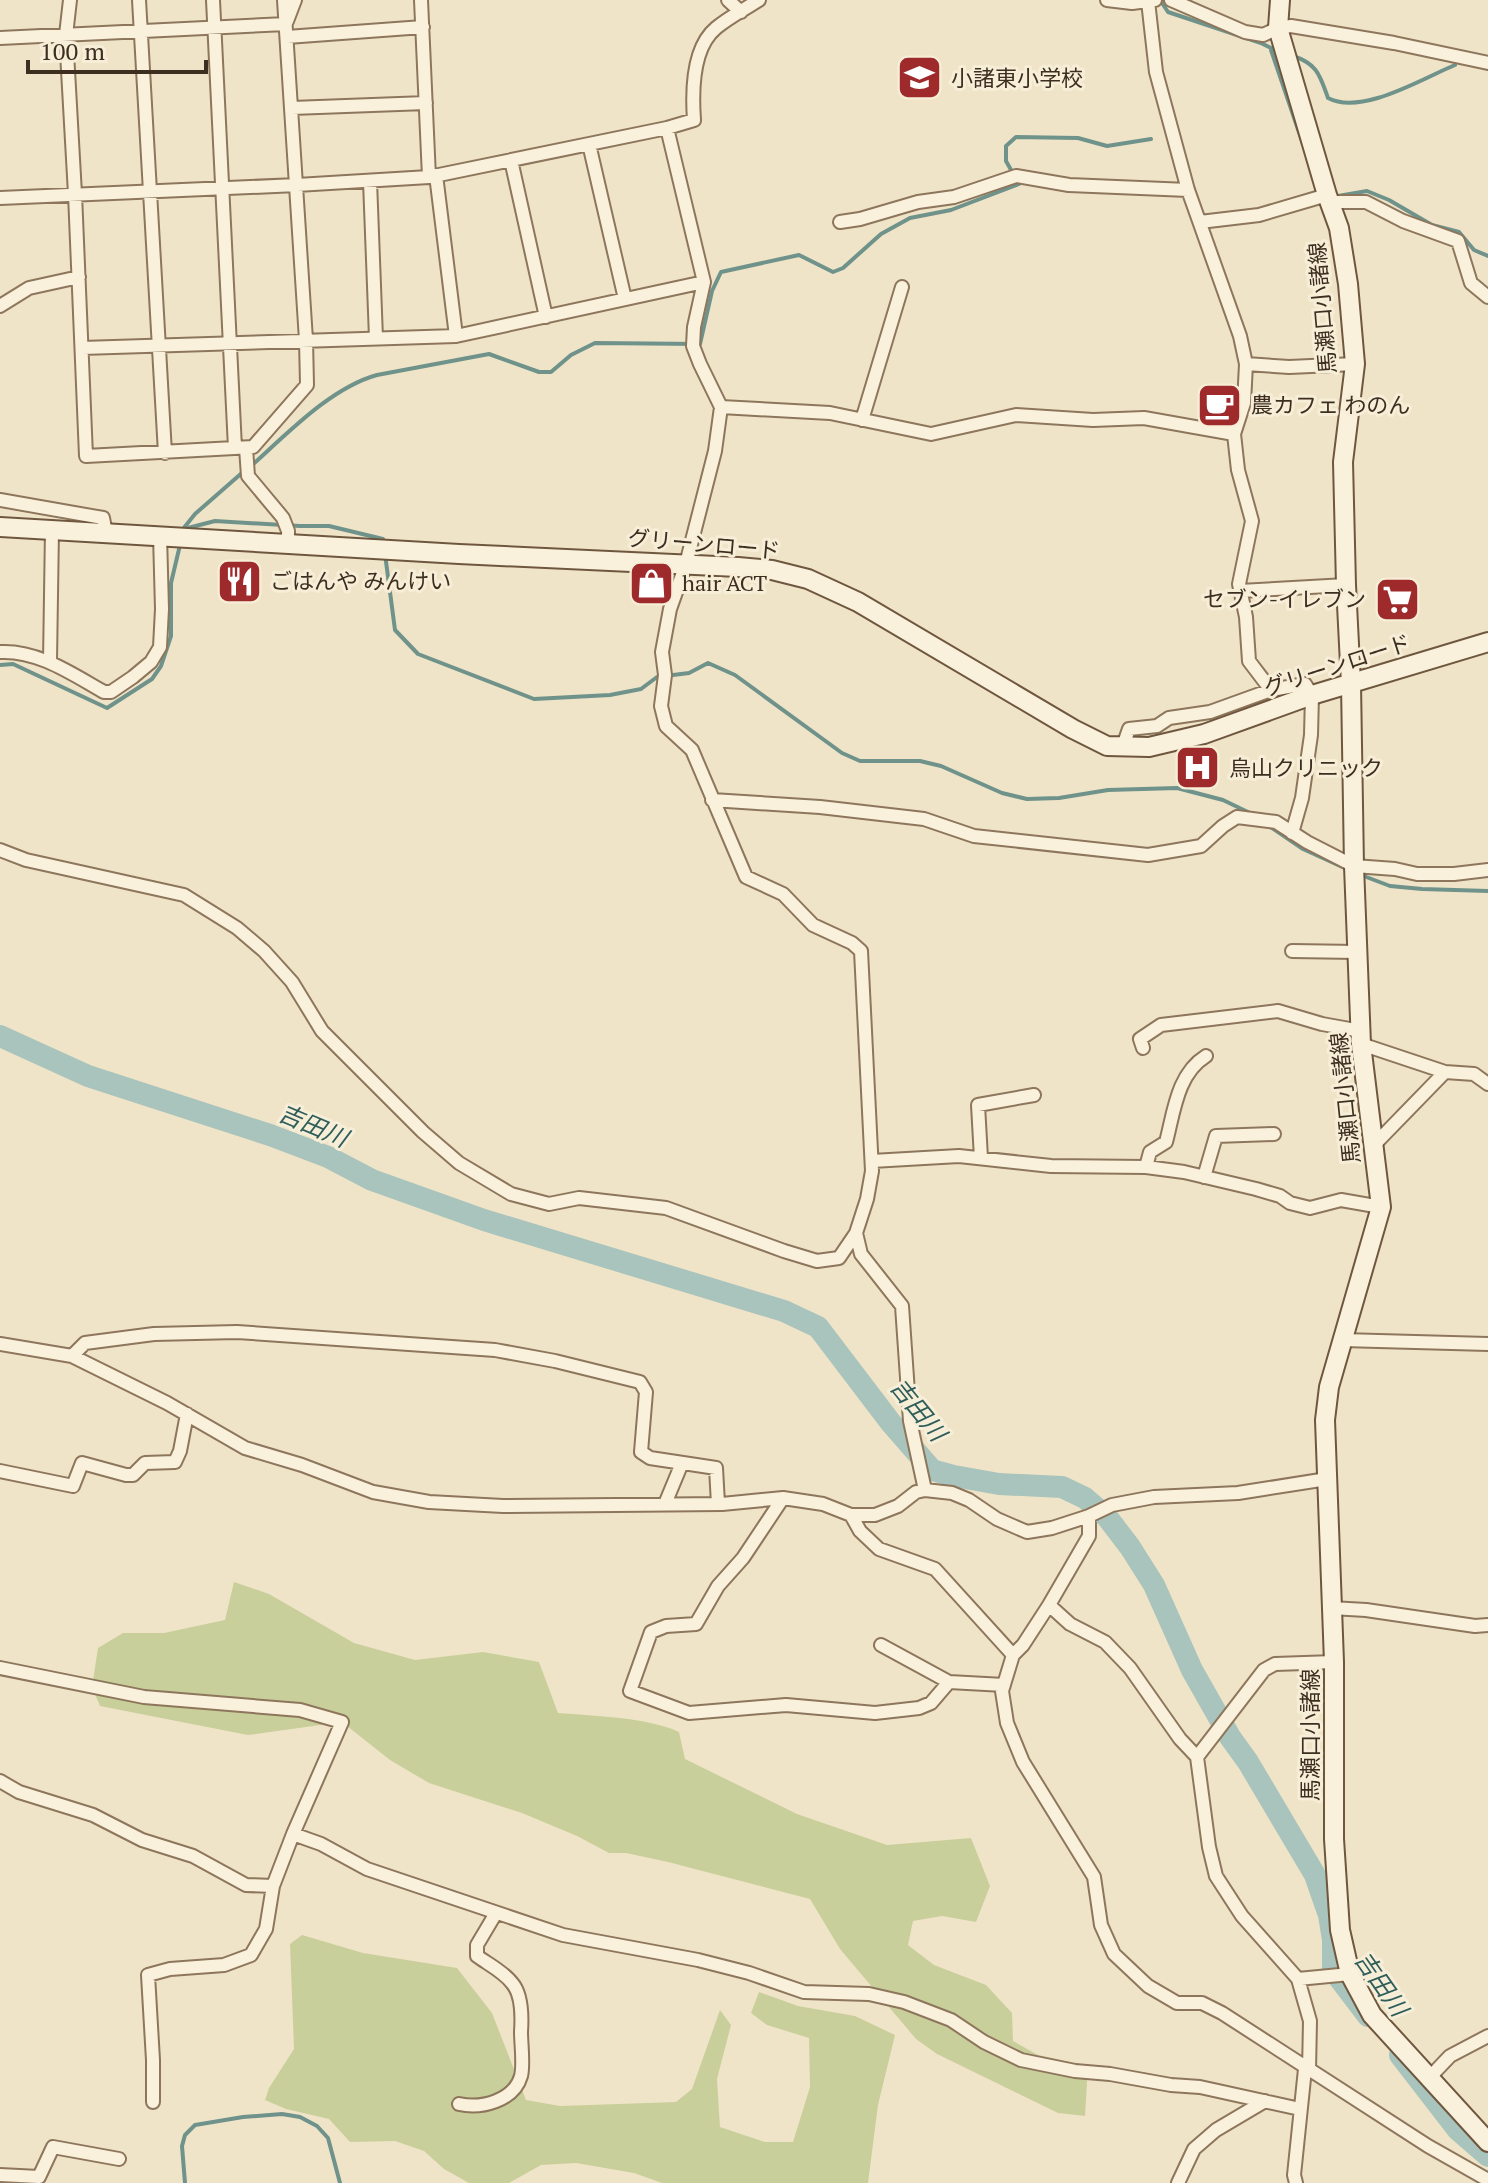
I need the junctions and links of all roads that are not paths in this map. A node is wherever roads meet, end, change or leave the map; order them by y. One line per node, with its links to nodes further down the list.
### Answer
1 (70, 0): 20 (street)
2 (139, 0): 19 (street)
3 (213, 0): 15 (street)
4 (284, 0): 18 (street)
5 (295, 0): 18 (street)
6 (421, 0): 16 (street)
7 (728, 0): 14 (street)
8 (759, 0): 14 (street)
9 (1107, 0): 13 (street)
10 (1155, 0): 13 (street)
11 (1171, 0): 17 (street)
12 (1280, 0): 17 (main road, 馬瀬口小諸線)
13 (1148, 1): 32 (street)
14 (741, 12): 25 (street)
15 (215, 27): 18 (street); 19 (street); 31 (street)
16 (423, 27): 18 (street); 23 (street)
17 (1278, 28): 22 (street); 36 (main road, 馬瀬口小諸線)
18 (287, 30): 24 (street)
19 (141, 31): 20 (street); 33 (street)
20 (66, 35): 21 (street); 34 (street)
21 (0, 38)
22 (1488, 63)
23 (426, 103): 24 (street); 28 (street)
24 (292, 108): 30 (street)
25 (667, 128): 26 (street); 40 (street)
26 (589, 144): 27 (street); 43 (street)
27 (511, 160): 28 (street); 45 (street)
28 (433, 176): 29 (street); 46 (street)
29 (370, 181): 30 (street); 47 (street)
30 (297, 185): 31 (street); 48 (street)
31 (222, 188): 33 (street); 49 (street)
32 (1188, 190): 37 (street); 38 (street)
33 (150, 191): 34 (street); 50 (street)
34 (75, 194): 35 (street); 39 (street)
35 (0, 198)
36 (1328, 198): 38 (street); 42 (street); 53 (main road, 馬瀬口小諸線)
37 (840, 222)
38 (1200, 222): 52 (street)
39 (79, 277): 44 (street); 51 (street)
40 (704, 282): 43 (street); 54 (street)
41 (902, 287): 55 (street)
42 (1488, 297)
43 (625, 299): 45 (street)
44 (0, 306)
45 (546, 317): 46 (street)
46 (456, 336): 47 (street)
47 (376, 338): 48 (street)
48 (306, 340): 49 (street); 57 (street)
49 (230, 343): 50 (street); 57 (street)
50 (159, 345): 51 (street); 58 (street)
51 (82, 348): 58 (street)
52 (1246, 364): 53 (street); 56 (street)
53 (1355, 364): 66 (main road, 馬瀬口小諸線)
54 (721, 407): 55 (street); 65 (street)
55 (862, 420): 56 (street)
56 (1234, 434): 67 (street)
57 (240, 448): 58 (street); 64 (street)
58 (165, 453)
59 (0, 500): 62 (street)
60 (0, 527): 61 (main road, グリーンロード)
61 (52, 529): 62 (main road, グリーンロード); 70 (street)
62 (106, 533): 63 (main road, グリーンロード)
63 (160, 535): 64 (main road, グリーンロード); 70 (street)
64 (288, 543): 65 (main road, グリーンロード)
65 (686, 564): 74 (main road, グリーンロード); 75 (street)
66 (1346, 585): 67 (street); 71 (main road, 馬瀬口小諸線)
67 (1240, 591): 72 (street)
68 (1488, 642): 71 (main road, グリーンロード)
69 (0, 652): 70 (street)
70 (50, 661)
71 (1351, 684): 73 (main road, グリーンロード); 78 (main road, 馬瀬口小諸線)
72 (1271, 690): 73 (street); 74 (street)
73 (1312, 695): 74 (main road, グリーンロード); 76 (street)
74 (1123, 746)
75 (712, 800): 76 (street); 91 (street)
76 (1292, 833): 78 (street)
77 (0, 850): 95 (street)
78 (1354, 866): 79 (street); 81 (main road, 馬瀬口小諸線)
79 (1488, 870)
80 (1292, 951): 81 (street)
81 (1357, 952): 82 (main road, 馬瀬口小諸線)
82 (1361, 1037): 83 (street); 85 (street); 89 (main road, 馬瀬口小諸線)
83 (1143, 1048)
84 (1206, 1056): 92 (street)
85 (1445, 1072): 86 (street); 89 (street)
86 (1488, 1084)
87 (1034, 1095): 90 (street)
88 (1274, 1134): 93 (street)
89 (1374, 1145): 94 (main road, 馬瀬口小諸線)
90 (981, 1158): 91 (street); 92 (street)
91 (872, 1161): 95 (street)
92 (1146, 1167): 93 (street)
93 (1204, 1177): 94 (street)
94 (1381, 1207): 96 (main road, 馬瀬口小諸線)
95 (856, 1233): 104 (street)
96 (1342, 1340): 98 (street); 103 (main road, 馬瀬口小諸線)
97 (0, 1344): 99 (street)
98 (1488, 1344)
99 (72, 1356): 100 (street); 101 (street)
100 (187, 1414): 102 (street); 106 (street)
101 (682, 1463): 106 (street); 107 (street)
102 (0, 1471)
103 (1327, 1479): 109 (street); 111 (main road, 馬瀬口小諸線)
104 (925, 1490): 108 (street); 109 (street)
105 (783, 1498): 107 (street); 108 (street); 117 (street)
106 (665, 1504): 107 (street)
107 (718, 1504)
108 (851, 1515): 114 (street)
109 (1089, 1516): 110 (street)
110 (1049, 1605): 114 (street); 119 (street)
111 (1331, 1608): 112 (street); 115 (main road, 馬瀬口小諸線)
112 (1488, 1625)
113 (881, 1645): 117 (street)
114 (1013, 1655): 118 (street)
115 (1334, 1662): 119 (street); 124 (main road, 馬瀬口小諸線)
116 (0, 1668): 121 (street)
117 (949, 1682): 118 (street)
118 (1004, 1685): 127 (street)
119 (1197, 1757): 125 (street)
120 (0, 1781): 122 (street)
121 (293, 1834): 122 (street); 123 (street)
122 (273, 1886): 130 (street)
123 (496, 1913): 129 (street); 131 (street)
124 (1350, 1974): 125 (street); 128 (main road, 馬瀬口小諸線)
125 (1298, 1979): 127 (street)
126 (1488, 2036): 128 (street)
127 (1307, 2070): 132 (street); 136 (street)
128 (1430, 2077): 133 (main road, 馬瀬口小諸線)
129 (1265, 2101): 132 (street); 137 (street)
130 (153, 2102)
131 (459, 2104)
132 (1300, 2109): 138 (street)
133 (1488, 2142)
134 (119, 2159): 135 (street)
135 (0, 2175)
136 (1488, 2180)
137 (1178, 2183)
138 (1296, 2183)

